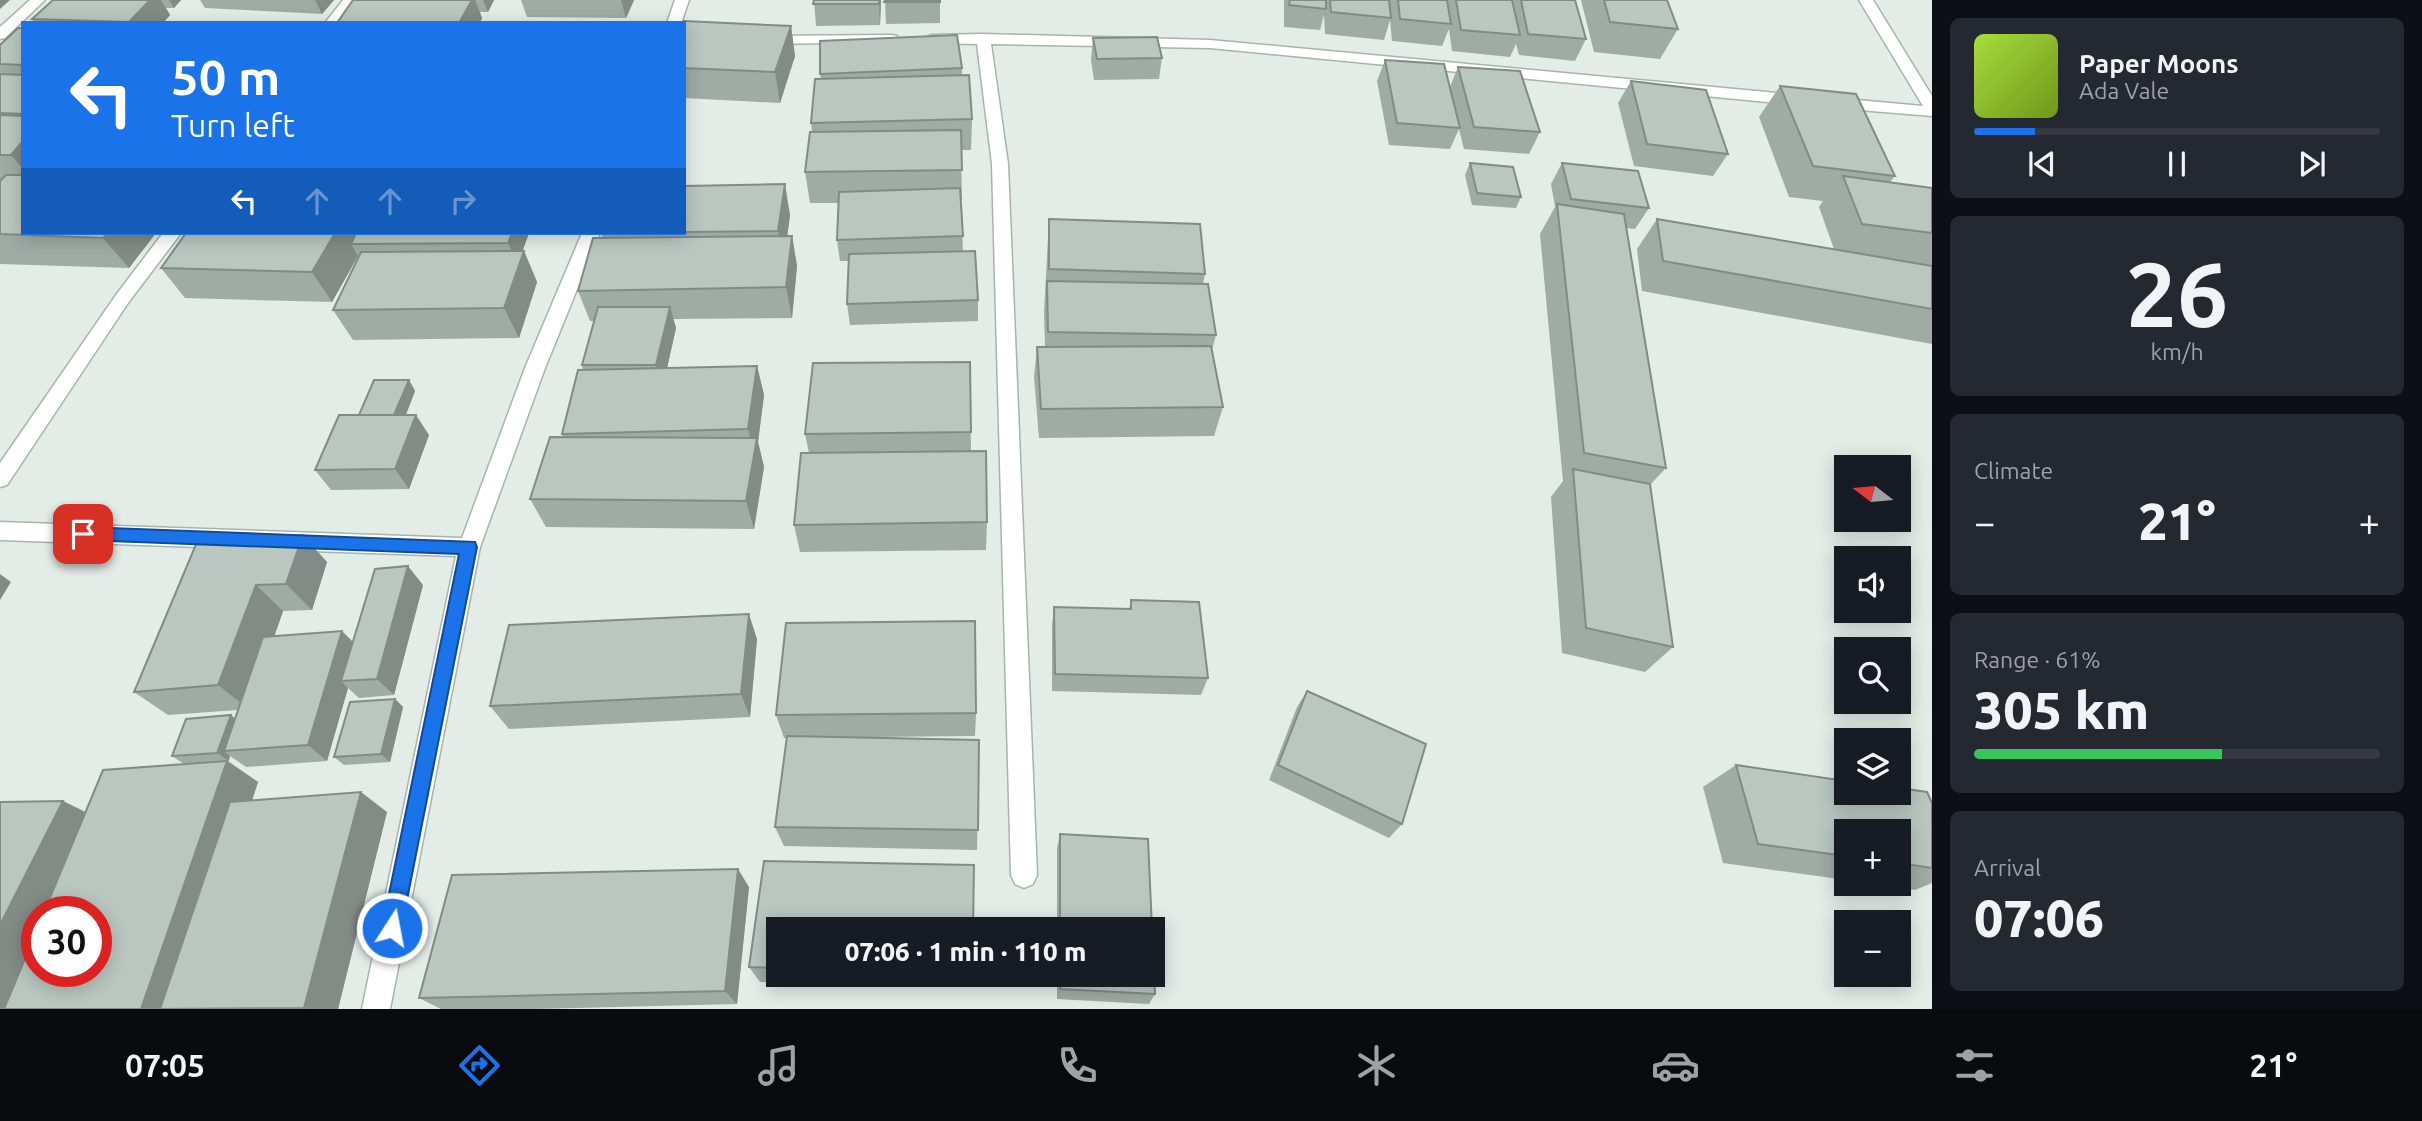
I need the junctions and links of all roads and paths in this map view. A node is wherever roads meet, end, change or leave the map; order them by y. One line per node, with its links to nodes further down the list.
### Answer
1 (38, 0): 7 (street)
2 (350, 0): 5 (street)
3 (682, 0): 6 (street)
4 (1866, 0): 10 (street)
5 (334, 21)
6 (675, 21)
7 (0, 36)
8 (983, 38): 9 (street); 10 (street); 16 (street)
9 (751, 40)
10 (1932, 109)
11 (170, 235): 13 (street)
12 (590, 235): 15 (street)
13 (0, 479)
14 (0, 531): 15 (street)
15 (469, 547): 17 (street)
16 (1024, 875)
17 (376, 1009)

